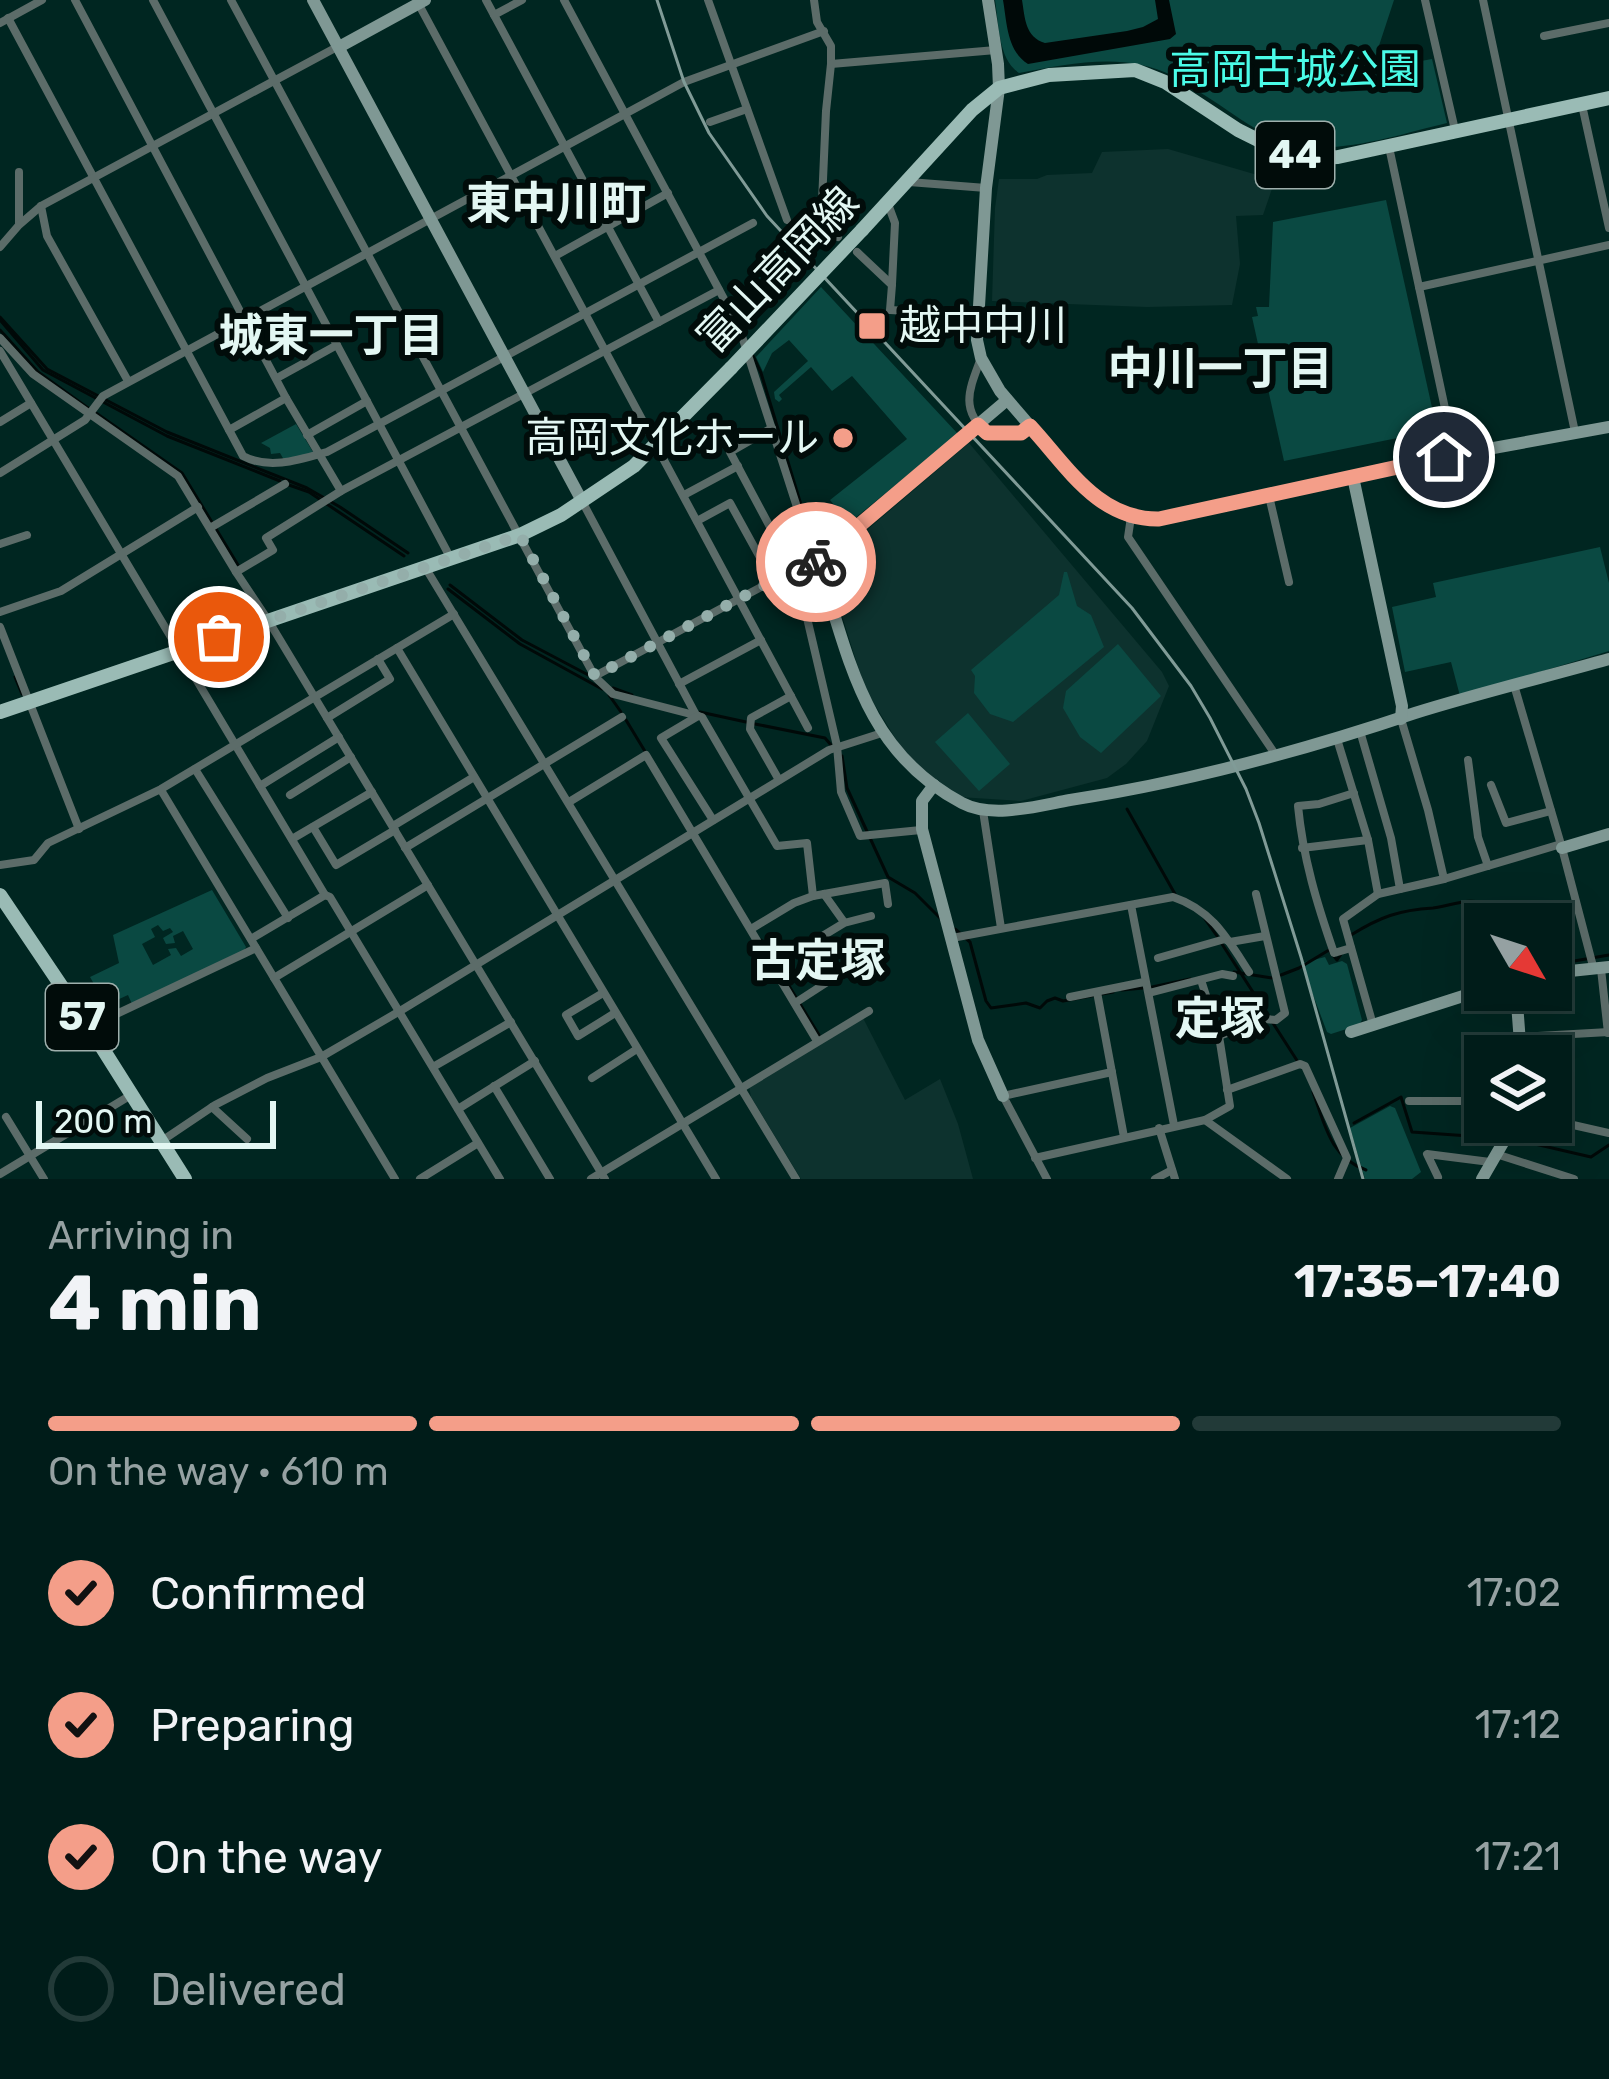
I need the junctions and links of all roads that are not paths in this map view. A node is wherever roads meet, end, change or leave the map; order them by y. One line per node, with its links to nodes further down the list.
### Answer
1 (42, 0): 16 (street)
2 (75, 0): 34 (street)
3 (153, 0): 29 (street)
4 (231, 0): 24 (street)
5 (313, 0): 20 (street)
6 (486, 0): 15 (street)
7 (522, 0): 15 (street)
8 (564, 0): 30 (street)
9 (708, 0): 22 (street)
10 (814, 0): 18 (street)
11 (988, 0): 21 (street)
12 (1425, 0): 33 (street)
13 (1483, 0): 31 (street)
14 (420, 1): 20 (street); 38 (street)
15 (494, 15): 35 (street)
16 (4, 21): 39 (street)
17 (1609, 23): 19 (street)
18 (824, 31): 22 (street); 23 (street)
19 (1544, 36)
20 (339, 47): 24 (street); 45 (street)
21 (996, 50): 23 (street); 25 (street)
22 (732, 64): 28 (street); 30 (street)
23 (831, 64): 51 (street)
24 (275, 80): 29 (street); 55 (street)
25 (999, 88): 36 (main road, 富山高岡線 / 44); 40 (main road, 富山高岡線 / 44); 41 (street)
26 (1609, 98): 27 (main road, 富山高岡線 / 44)
27 (1582, 104): 31 (main road, 富山高岡線 / 44); 50 (street)
28 (747, 109): 32 (street); 46 (street)
29 (213, 113): 34 (street); 60 (street)
30 (625, 114): 35 (street); 42 (street)
31 (1508, 118): 33 (main road, 富山高岡線 / 44); 58 (street)
32 (710, 122)
33 (1455, 130): 36 (main road, 富山高岡線 / 44)
34 (152, 146): 39 (street); 66 (street)
35 (564, 146): 38 (street); 49 (street)
36 (1389, 146): 62 (street)
37 (20, 172): 48 (street)
38 (511, 175): 45 (street); 57 (street)
39 (95, 176): 44 (street); 70 (street)
40 (907, 182): 41 (street); 43 (main road, 富山高岡線 / 44)
41 (986, 188): 65 (street)
42 (668, 193): 49 (street); 54 (street)
43 (887, 203): 61 (street); 95 (main road, 富山高岡線 / 44, bridge)
44 (40, 206): 48 (street); 76 (street)
45 (431, 218): 55 (street); 73 (street)
46 (787, 220)
47 (753, 223): 54 (street)
48 (19, 225): 53 (street)
49 (608, 225): 57 (street); 59 (street)
50 (1609, 228)
51 (838, 237)
52 (1609, 245): 58 (street)
53 (0, 247)
54 (698, 250): 59 (street); 63 (street)
55 (368, 251): 60 (street); 77 (street)
56 (857, 252): 61 (street)
57 (555, 256): 64 (street)
58 (1539, 260): 62 (street); 92 (street)
59 (640, 283): 64 (street); 67 (street)
60 (305, 285): 66 (street); 69 (street)
61 (892, 285): 65 (street)
62 (1419, 287): 97 (street)
63 (719, 290): 67 (street); 90 (street)
64 (584, 313): 72 (street); 73 (street)
65 (977, 315): 74 (street)
66 (244, 318): 70 (street); 75 (street)
67 (659, 322): 72 (street)
68 (0, 338): 83 (street)
69 (337, 345): 75 (street); 81 (street)
70 (186, 350): 76 (street); 91 (street)
71 (0, 351): 82 (street)
72 (604, 351): 78 (street); 95 (street)
73 (505, 355): 77 (street); 78 (street)
74 (981, 358): 80 (street); 86 (street)
75 (277, 378): 79 (street)
76 (128, 381): 83 (street)
77 (441, 391): 85 (street); 88 (street)
78 (525, 394): 88 (street); 106 (street)
79 (286, 398): 91 (street); 93 (street)
80 (1007, 400): 86 (street); 87 (street)
81 (367, 401): 85 (street); 93 (street)
82 (31, 403): 84 (street); 94 (street)
83 (96, 407): 94 (street); 107 (street)
84 (0, 422)
85 (380, 425): 96 (street); 98 (street)
86 (978, 425): 87 (street); 117 (street)
87 (1030, 426): 108 (street)
88 (462, 427): 98 (street); 112 (street)
89 (1609, 427): 92 (street)
90 (772, 428): 99 (street); 117 (street)
91 (229, 430): 96 (street)
92 (1575, 433): 97 (street)
93 (307, 435): 96 (street)
94 (53, 441): 100 (street); 114 (street)
95 (656, 446): 105 (street); 106 (main road, 富山高岡線 / 44)
96 (319, 454): 103 (street)
97 (1455, 454): 101 (street)
98 (399, 461): 103 (street); 115 (street)
99 (738, 466): 105 (street); 117 (street)
100 (0, 473)
101 (1353, 476): 104 (street); 142 (street)
102 (285, 484): 110 (street)
103 (341, 491): 118 (street)
104 (1269, 495): 108 (street); 120 (street)
105 (684, 496): 109 (street)
106 (582, 501): 112 (main road, 富山高岡線 / 44); 127 (street)
107 (198, 508): 110 (street); 114 (street)
108 (1131, 517): 150 (street)
109 (698, 521): 119 (street); 121 (street)
110 (210, 528): 118 (street)
111 (27, 535): 113 (street)
112 (520, 535): 115 (main road, 富山高岡線 / 44); 132 (street)
113 (0, 544)
114 (122, 554): 122 (street); 129 (street)
115 (451, 559): 116 (main road, 富山高岡線 / 44)
116 (425, 567): 123 (street); 124 (main road, 富山高岡線 / 44)
117 (804, 568): 119 (street); 145 (street); 149 (street)
118 (239, 571): 124 (street)
119 (773, 581): 121 (street)
120 (1289, 582)
121 (740, 599): 126 (street); 127 (street)
122 (0, 612)
123 (454, 614): 128 (street); 153 (street)
124 (268, 620): 129 (main road, 富山高岡線 / 44); 136 (street)
125 (0, 628): 137 (street)
126 (761, 640): 133 (street); 135 (street)
127 (656, 643): 132 (street); 133 (street)
128 (397, 648): 130 (street); 155 (street)
129 (179, 651): 137 (main road, 富山高岡線 / 44); 148 (street)
130 (378, 659): 136 (street); 140 (street)
131 (1609, 659): 134 (street)
132 (598, 681): 139 (street)
133 (679, 684): 139 (street)
134 (1514, 685): 142 (street); 168 (street)
135 (791, 696): 143 (street); 156 (street)
136 (314, 697): 140 (street); 148 (street)
137 (30, 702): 138 (main road, 富山高岡線 / 44); 172 (street)
138 (0, 712)
139 (697, 716): 164 (street); 169 (street)
140 (327, 718): 146 (street)
141 (622, 718): 153 (street)
142 (1401, 719): 144 (street); 183 (street)
143 (808, 728)
144 (1360, 731): 147 (street); 186 (street)
145 (882, 733): 149 (street); 157 (street)
146 (339, 737): 151 (street); 159 (street)
147 (1337, 739): 150 (street); 162 (street)
148 (235, 744): 154 (street); 159 (street)
149 (835, 750): 156 (street); 173 (street)
150 (1276, 755): 167 (street)
151 (351, 757): 161 (street); 163 (street)
152 (1468, 760): 182 (street)
153 (544, 762): 165 (street); 166 (street)
154 (195, 769): 160 (street); 196 (street)
155 (474, 777): 165 (street); 171 (street)
156 (779, 780): 164 (street)
157 (934, 785): 167 (street); 173 (street)
158 (1492, 785): 168 (street)
159 (260, 786): 176 (street)
160 (161, 790): 172 (street); 204 (street)
161 (371, 791): 170 (street); 171 (street)
162 (1354, 793): 177 (street); 180 (street)
163 (290, 795)
164 (750, 797): 169 (street); 190 (street)
165 (487, 799): 179 (street); 194 (street)
166 (569, 802): 174 (street); 184 (street)
167 (983, 809): 199 (street)
168 (1551, 811): 178 (street)
169 (713, 820): 174 (street)
170 (313, 827): 171 (street); 176 (street)
171 (394, 828): 179 (street)
172 (79, 829): 181 (street)
173 (922, 830): 202 (street)
174 (693, 832): 184 (street); 198 (street)
175 (1609, 835): 178 (street)
176 (292, 839): 189 (street)
177 (1368, 841): 180 (street); 188 (street)
178 (1562, 846): 182 (street); 209 (street)
179 (405, 848): 185 (street)
180 (1302, 848): 205 (street)
181 (0, 865)
182 (1488, 866): 183 (street)
183 (1444, 879): 186 (street)
184 (616, 880): 194 (street); 240 (street)
185 (428, 886): 200 (street); 207 (street)
186 (1400, 889): 188 (street)
187 (1256, 894): 201 (street)
188 (1378, 894): 205 (street)
189 (325, 895): 196 (street); 200 (street)
190 (819, 895): 192 (street); 197 (street); 198 (street)
191 (0, 896): 227 (main road, 57)
192 (888, 904)
193 (1131, 905): 199 (street); 203 (street); 215 (street)
194 (556, 915): 207 (street); 217 (street)
195 (871, 916): 197 (street)
196 (288, 918): 204 (street)
197 (844, 923): 208 (street)
198 (751, 928): 208 (street)
199 (1001, 928): 202 (street)
200 (351, 932): 212 (street); 223 (street)
201 (1264, 936): 203 (street); 231 (street)
202 (952, 938): 243 (street)
203 (1224, 941): 206 (street); 210 (street)
204 (253, 944): 212 (street); 227 (street)
205 (1351, 947): 226 (street)
206 (1158, 958)
207 (476, 964): 223 (street); 225 (street)
208 (773, 966): 221 (street)
209 (1601, 969): 229 (street)
210 (1249, 972)
211 (1233, 976): 214 (street)
212 (274, 978): 234 (street)
213 (832, 980): 221 (street)
214 (1201, 980): 218 (street); 231 (street)
215 (1144, 982): 216 (street); 218 (street)
216 (1096, 992): 220 (street); 237 (street)
217 (603, 993): 224 (street); 224 (street)
218 (1149, 993): 251 (street)
219 (1464, 996): 226 (street)
220 (1070, 997)
221 (795, 1003): 232 (street)
222 (869, 1010): 232 (street)
223 (400, 1011): 234 (street); 236 (street)
224 (615, 1013): 233 (street)
225 (512, 1022): 235 (street); 236 (street)
226 (1373, 1025): 228 (street)
227 (89, 1027): 242 (main road, 57)
228 (1351, 1032)
229 (1609, 1034): 230 (street)
230 (1564, 1035)
231 (1219, 1036): 241 (street)
232 (818, 1041): 240 (street)
233 (637, 1049): 238 (street); 250 (street)
234 (321, 1057): 246 (street); 270 (street)
235 (535, 1061): 239 (street); 266 (street)
236 (433, 1066): 247 (street)
237 (1112, 1072): 243 (street); 255 (street)
238 (592, 1078)
239 (494, 1086): 247 (street); 273 (street)
240 (740, 1087): 250 (street); 276 (street)
241 (1227, 1090): 249 (street); 265 (street)
242 (132, 1094): 257 (main road, 57); 261 (street)
243 (1003, 1096): 262 (street)
244 (1409, 1101): 245 (street)
245 (1464, 1101)
246 (212, 1107): 256 (street); 257 (street)
247 (458, 1108): 258 (street)
248 (6, 1118): 261 (street)
249 (1205, 1120): 251 (street); 279 (street)
250 (683, 1124): 266 (street); 275 (street)
251 (1174, 1125): 253 (street)
252 (1572, 1125): 254 (street)
253 (1159, 1129): 255 (street); 264 (street)
254 (1609, 1133)
255 (1124, 1137): 262 (street)
256 (247, 1138)
257 (161, 1140): 269 (main road, 57)
258 (478, 1143): 271 (street); 272 (street)
259 (1503, 1143): 260 (street)
260 (1499, 1150): 267 (street); 281 (street); 282 (street)
261 (30, 1156): 263 (street); 268 (street)
262 (1035, 1158): 277 (street)
263 (0, 1174)
264 (1173, 1174): 278 (street)
265 (1340, 1175)
266 (603, 1176): 274 (street)
267 (1438, 1178): 280 (street)
268 (44, 1179)
269 (185, 1179)
270 (395, 1179)
271 (420, 1179)
272 (500, 1179)
273 (550, 1179)
274 (591, 1179)
275 (716, 1179)
276 (796, 1179)
277 (1047, 1179)
278 (1154, 1179)
279 (1287, 1179)
280 (1425, 1179)
281 (1482, 1179)
282 (1574, 1179)

